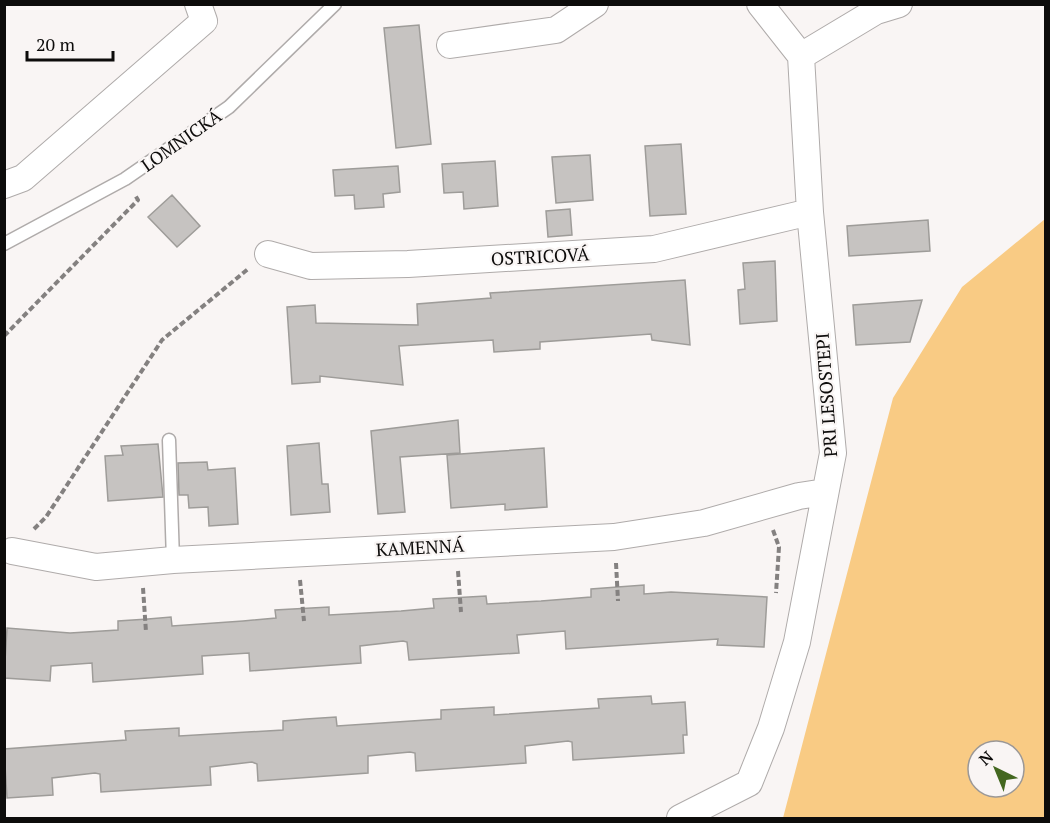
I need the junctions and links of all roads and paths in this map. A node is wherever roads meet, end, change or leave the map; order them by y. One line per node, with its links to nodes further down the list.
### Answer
1 (198, 4): 9 (street)
2 (335, 4): 8 (lane, LOMNICKÁ)
3 (595, 4): 6 (street)
4 (760, 4): 7 (street)
5 (899, 4): 7 (street)
6 (450, 45)
7 (801, 56): 10 (street, PRI LESOSTEPI)
8 (125, 179): 11 (lane, LOMNICKÁ); 13 (path)
9 (4, 185)
10 (810, 212): 12 (street, OSTRICOVÁ); 15 (street, PRI LESOSTEPI)
11 (4, 244)
12 (268, 254): 19 (path)
13 (4, 336)
14 (169, 441): 21 (lane)
15 (825, 492): 16 (street, KAMENNÁ); 28 (street, PRI LESOSTEPI)
16 (765, 505): 17 (street, KAMENNÁ); 23 (path)
17 (614, 537): 18 (street, KAMENNÁ); 24 (path)
18 (456, 545): 20 (street, KAMENNÁ); 25 (path)
19 (12, 551): 22 (street, KAMENNÁ)
20 (298, 554): 21 (street, KAMENNÁ); 26 (path)
21 (173, 560): 22 (street, KAMENNÁ)
22 (141, 563): 27 (path)
23 (776, 597)
24 (618, 601)
25 (461, 612)
26 (304, 621)
27 (146, 632)
28 (680, 819)

